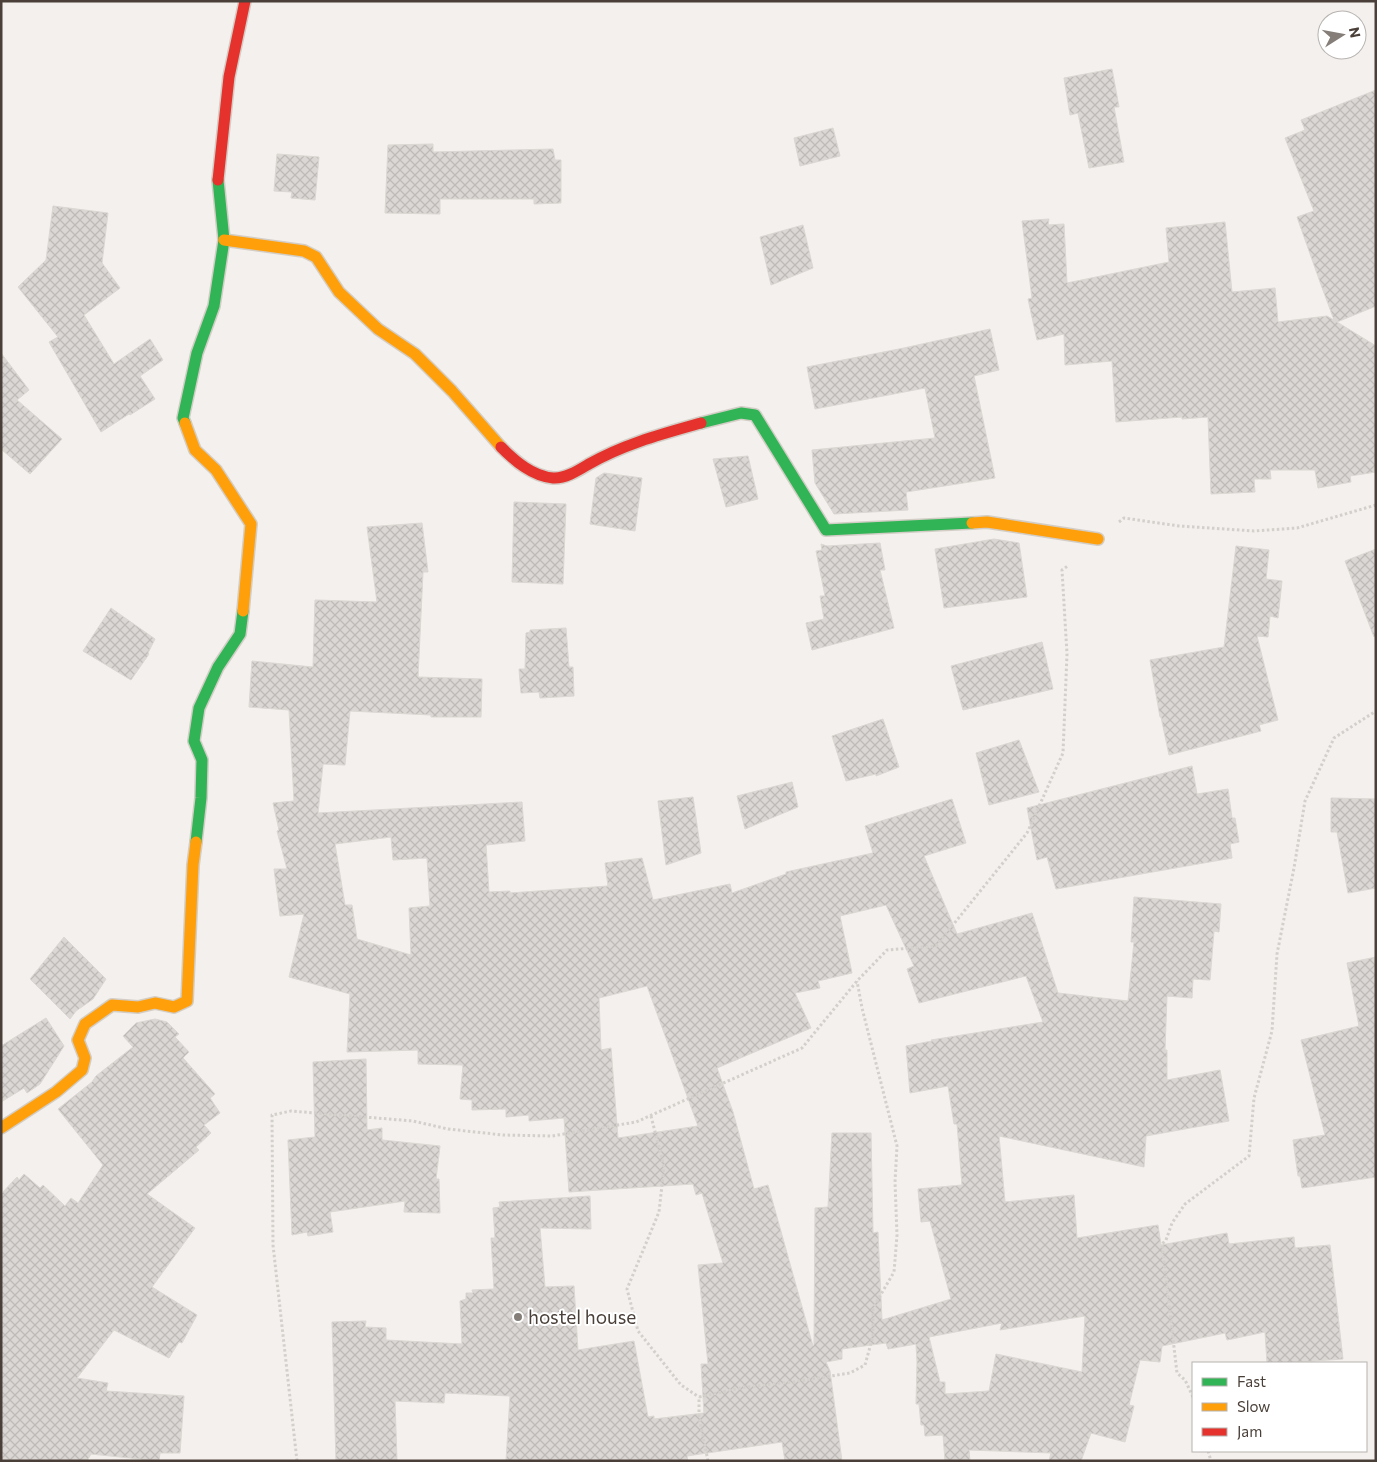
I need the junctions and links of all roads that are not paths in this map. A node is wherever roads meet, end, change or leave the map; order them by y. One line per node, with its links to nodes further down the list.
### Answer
1 (246, 1): 2 (street)
2 (224, 240): 3 (street); 4 (street)
3 (1098, 539)
4 (1, 1128)

